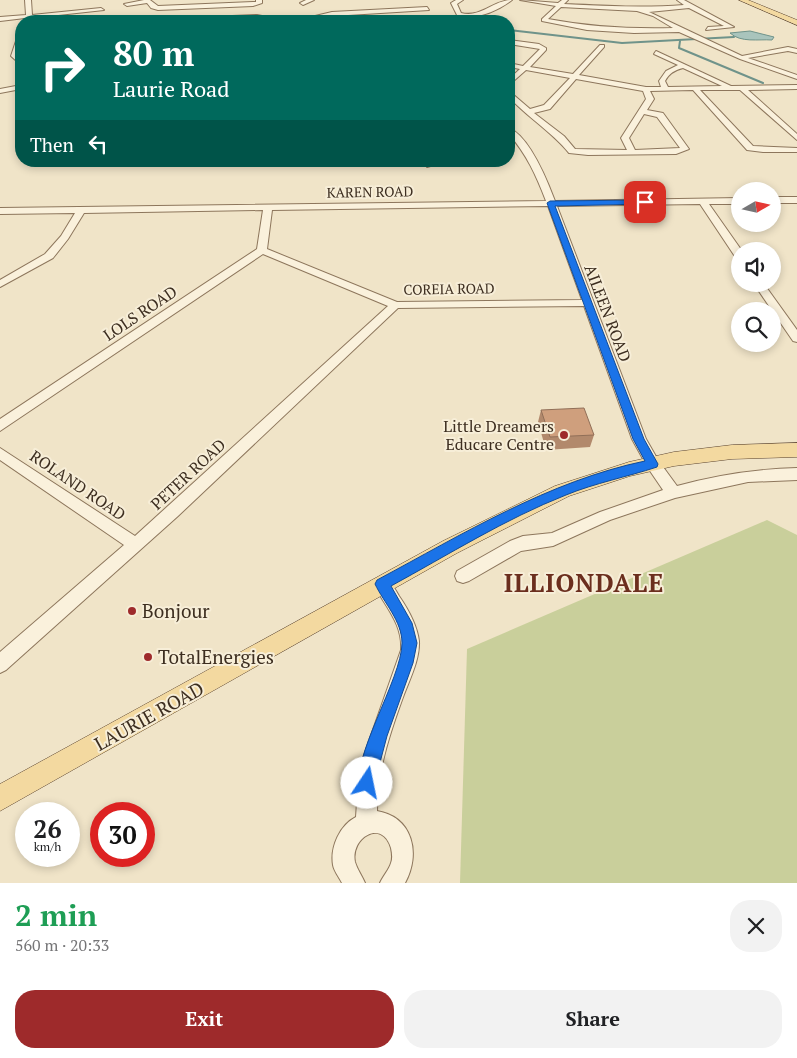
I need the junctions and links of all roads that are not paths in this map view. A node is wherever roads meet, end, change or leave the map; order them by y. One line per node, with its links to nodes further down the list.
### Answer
1 (28, 0): 24 (street)
2 (260, 0): 13 (street)
3 (311, 0): 14 (street)
4 (460, 0): 30 (street)
5 (509, 0): 31 (street)
6 (523, 0): 16 (street)
7 (566, 0): 16 (street)
8 (680, 0): 18 (street)
9 (148, 1): 15 (street); 19 (street)
10 (743, 1): 37 (main road)
11 (97, 2): 22 (street)
12 (425, 2): 21 (street)
13 (215, 3): 19 (street)
14 (303, 3)
15 (127, 4)
16 (559, 5): 20 (street); 38 (street)
17 (62, 6): 23 (street)
18 (691, 6): 20 (street); 39 (street)
19 (183, 8): 27 (street)
20 (644, 8): 35 (street)
21 (427, 9): 28 (street); 29 (street)
22 (98, 10): 23 (street); 26 (street)
23 (62, 14): 25 (street)
24 (28, 15)
25 (55, 15)
26 (98, 15)
27 (181, 15)
28 (326, 15)
29 (430, 15)
30 (464, 15)
31 (476, 15)
32 (0, 19): 33 (street)
33 (15, 19)
34 (645, 19): 35 (street)
35 (662, 19): 40 (street)
36 (592, 20): 38 (street)
37 (797, 23)
38 (587, 28): 40 (street)
39 (708, 29)
40 (680, 30): 45 (street)
41 (515, 43): 48 (street)
42 (602, 46): 50 (street)
43 (797, 51): 45 (street)
44 (656, 53): 46 (street)
45 (742, 58): 51 (street)
46 (683, 66): 55 (street); 59 (street)
47 (515, 67): 48 (street)
48 (524, 69): 49 (street); 50 (street)
49 (515, 77)
50 (573, 77): 58 (street); 64 (street)
51 (797, 77)
52 (0, 82): 57 (street)
53 (797, 86): 56 (street)
54 (15, 88): 57 (street)
55 (731, 88): 56 (street); 60 (street)
56 (742, 88): 66 (street)
57 (10, 89): 61 (street)
58 (646, 89): 59 (street); 63 (street)
59 (666, 89): 60 (street)
60 (695, 89): 67 (street)
61 (0, 91)
62 (515, 99): 64 (street)
63 (643, 111): 68 (street); 68 (street)
64 (528, 112): 68 (street)
65 (515, 137): 73 (street, AILEEN ROAD)
66 (797, 138)
67 (797, 150)
68 (632, 152)
69 (781, 200): 70 (street)
70 (797, 200)
71 (702, 201): 72 (street, KAREN ROAD); 73 (street, KAREN ROAD); 77 (street)
72 (731, 201)
73 (550, 203): 74 (street, KAREN ROAD); 81 (street, AILEEN ROAD)
74 (268, 207): 75 (street, KAREN ROAD); 78 (street)
75 (82, 210): 76 (street, KAREN ROAD); 79 (street)
76 (0, 211)
77 (731, 243)
78 (262, 250): 82 (street, COREIA ROAD); 84 (street, LOLS ROAD)
79 (0, 284)
80 (765, 292): 83 (street)
81 (587, 302): 82 (street, COREIA ROAD); 87 (street, AILEEN ROAD)
82 (395, 305): 90 (street, PETER ROAD)
83 (797, 338)
84 (0, 426)
85 (797, 450): 87 (main road, LAURIE ROAD)
86 (0, 453): 90 (street, ROLAND ROAD)
87 (653, 464): 89 (street, AILEEN ROAD); 92 (main road, LAURIE ROAD)
88 (797, 474): 89 (street)
89 (673, 492): 91 (street)
90 (136, 545): 93 (street, PETER ROAD)
91 (463, 576)
92 (382, 584): 94 (main road, LAURIE ROAD); 95 (street)
93 (0, 664)
94 (0, 798)
95 (368, 821): 96 (street); 97 (street)
96 (354, 883)
97 (391, 883)

